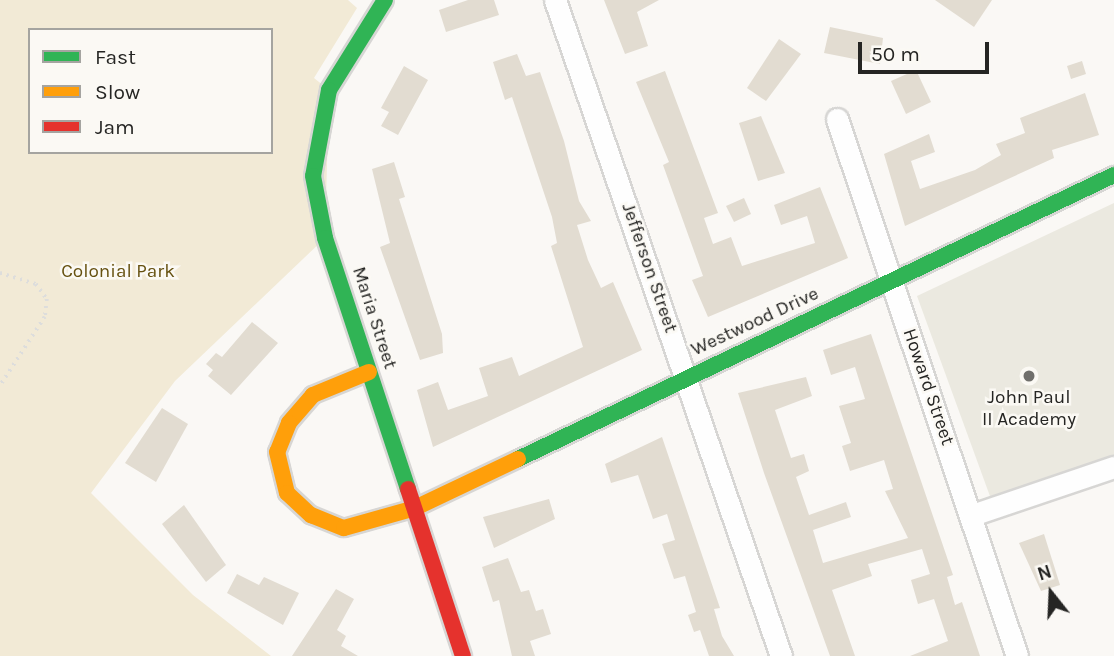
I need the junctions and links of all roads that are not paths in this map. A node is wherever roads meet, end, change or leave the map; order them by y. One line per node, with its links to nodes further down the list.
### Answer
1 (385, 0): 6 (street, Maria Street)
2 (555, 0): 7 (street, Jefferson Street)
3 (837, 118): 5 (street, Howard Street)
4 (1114, 175): 5 (street, Westwood Drive)
5 (892, 281): 7 (street, Westwood Drive); 10 (street, Howard Street)
6 (369, 372): 9 (street, Maria Street); 9 (street, Westwood Drive)
7 (687, 378): 9 (street, Westwood Drive); 12 (street, Jefferson Street)
8 (1114, 467): 10 (street)
9 (415, 508): 11 (street, Maria Street)
10 (972, 515): 13 (street, Howard Street)
11 (463, 656)
12 (781, 656)
13 (1017, 656)

